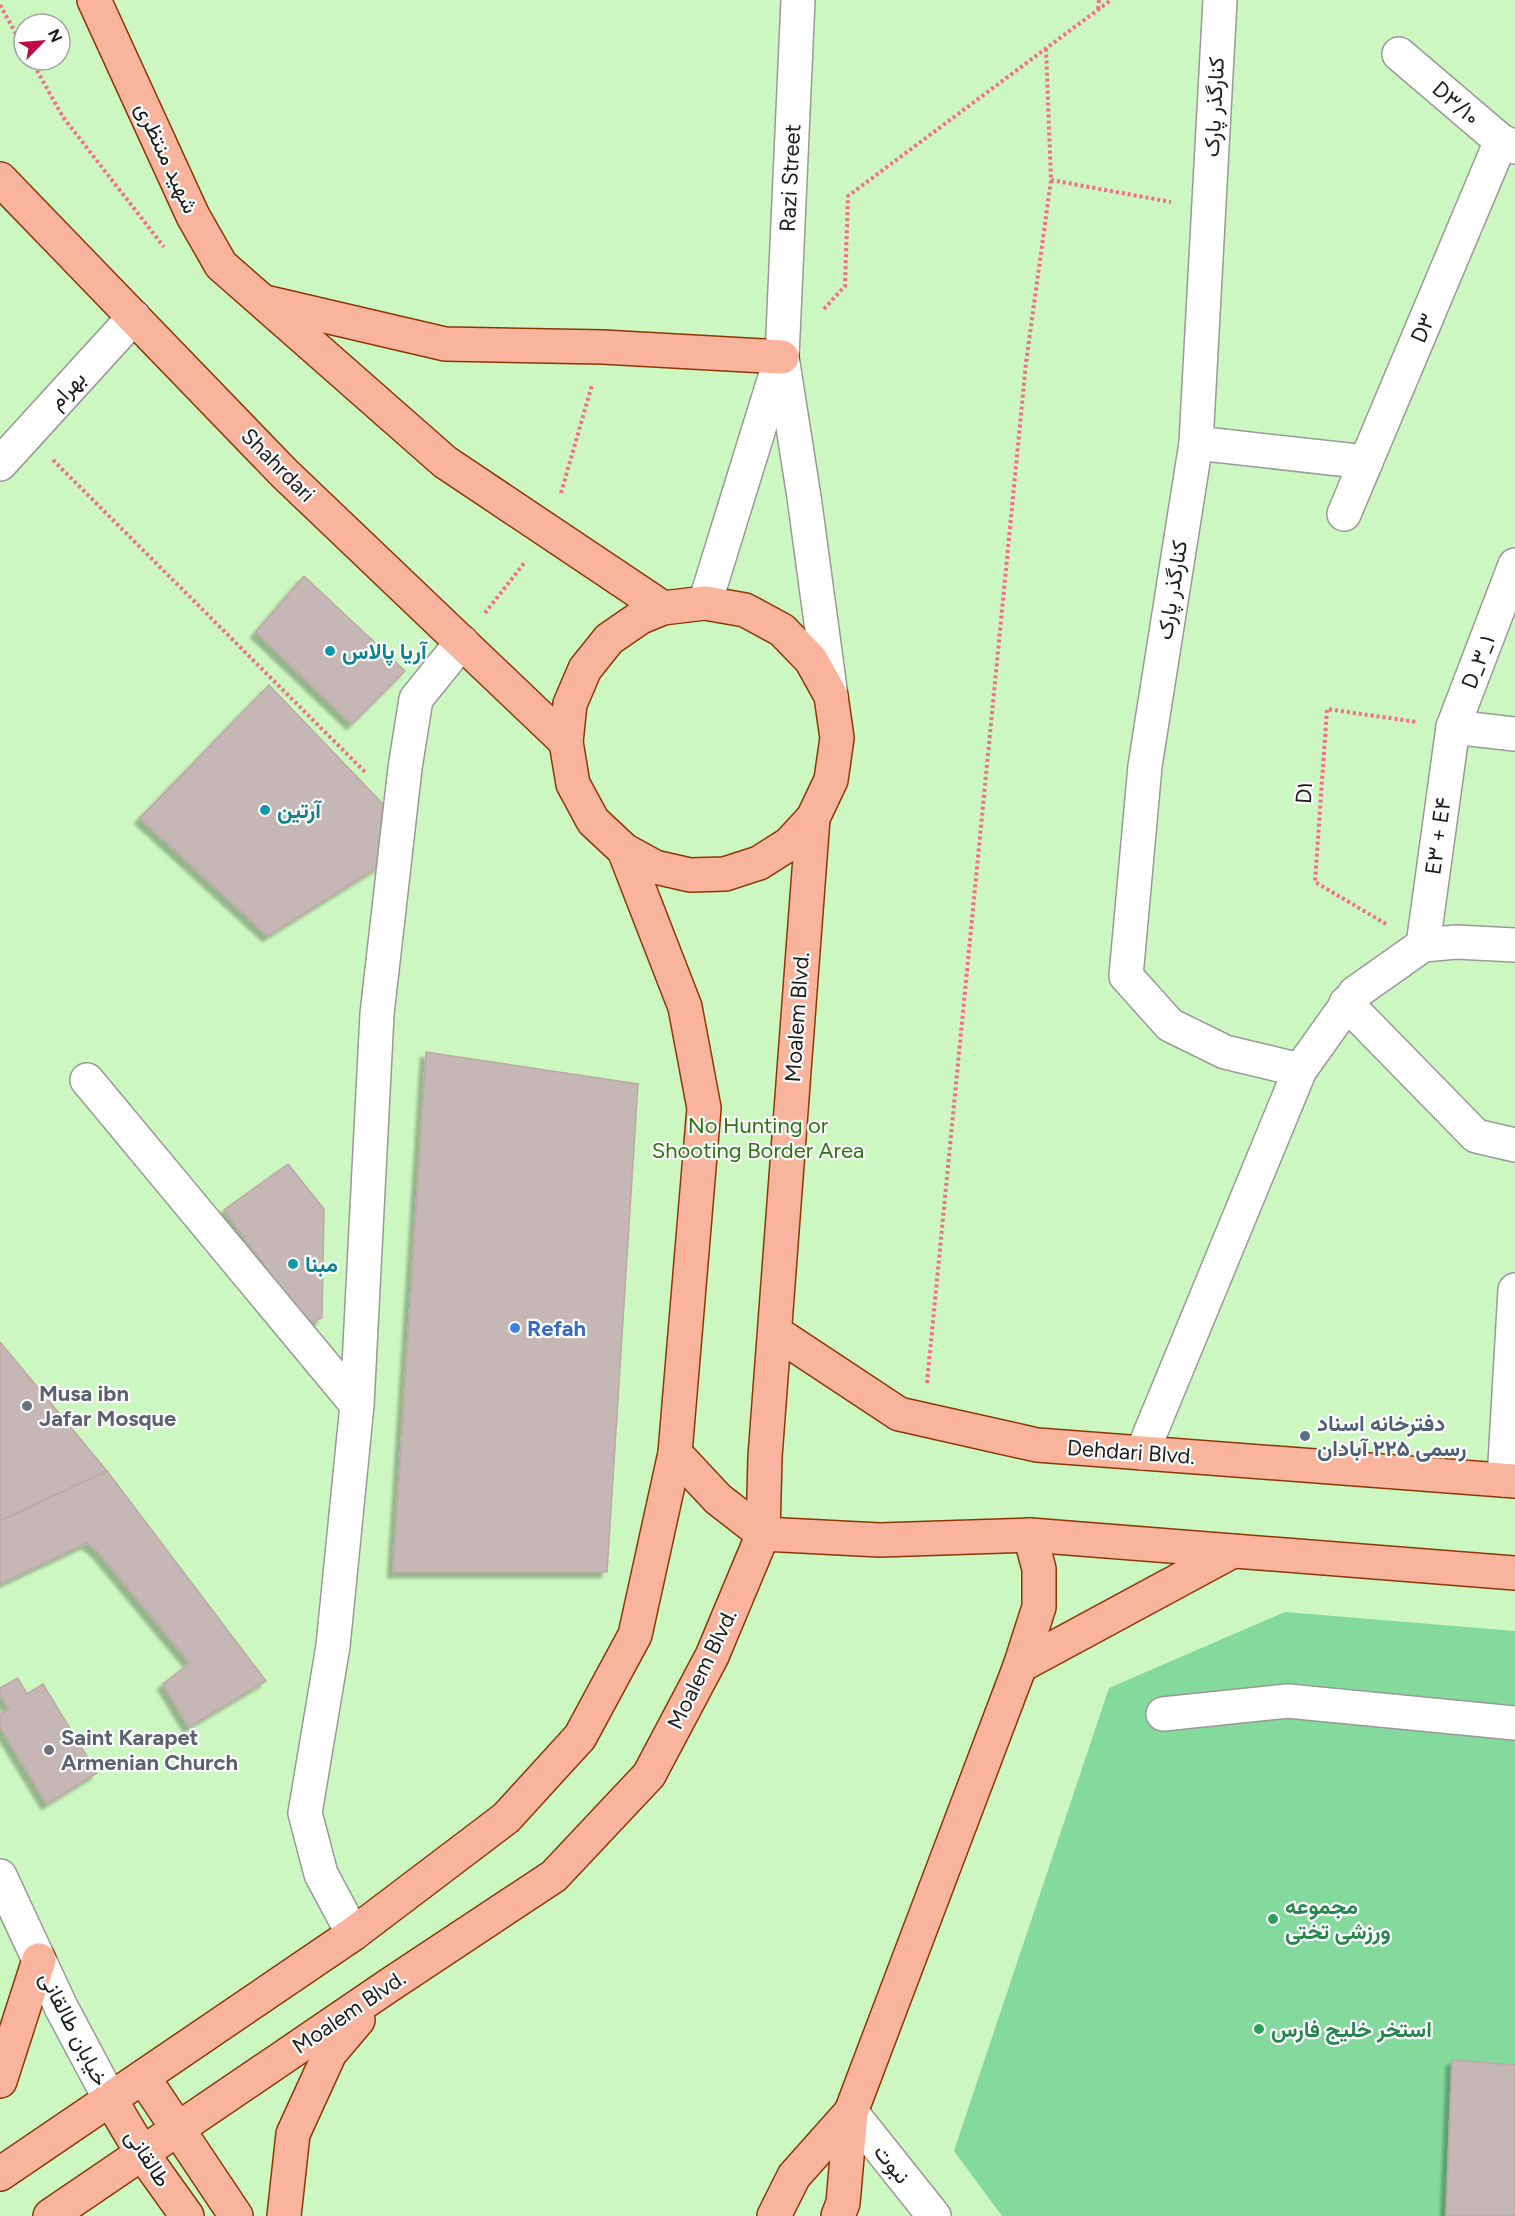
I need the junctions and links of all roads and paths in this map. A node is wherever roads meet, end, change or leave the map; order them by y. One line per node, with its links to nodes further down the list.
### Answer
1 (94, 0): 17 (main road, شهید منتظری)
2 (798, 0): 20 (street, Razi Street)
3 (1099, 0): 7 (path)
4 (1111, 0): 7 (path)
5 (1220, 0): 22 (street, کنارگذر پارک)
6 (0, 6): 8 (path)
7 (1098, 10): 9 (path)
8 (12, 27)
9 (1047, 48): 14 (path); 18 (path)
10 (1399, 54): 12 (street, D۳/۱۰)
11 (38, 72): 16 (path)
12 (1508, 144): 23 (street, D۳)
13 (0, 179): 19 (main road, Shahrdari)
14 (1051, 180): 15 (path); 46 (path)
15 (1176, 203)
16 (169, 255)
17 (261, 301): 20 (main road); 28 (main road, شهید منتظری)
18 (821, 313)
19 (134, 317): 21 (street, بهرام); 29 (main road, Shahrdari)
20 (782, 357): 27 (street, Razi Street); 30 (street, Razi Street)
21 (27, 435): 24 (street, بهرام); 34 (path)
22 (1196, 443): 23 (street); 40 (street, کنارگذر پارک)
23 (1366, 462): 25 (street, D۳)
24 (0, 464)
25 (1344, 514)
26 (1515, 565): 31 (street, D_۳_۱)
27 (705, 603): 28 (main road); 30 (main road)
28 (663, 608): 33 (main road)
29 (462, 642): 33 (main road, Shahrdari); 34 (street)
30 (831, 696): 35 (main road)
31 (1453, 727): 32 (street); 37 (street, E۳ + E۴); 37 (path, D۱)
32 (1515, 734)
33 (566, 742): 36 (main road)
34 (400, 807): 45 (street)
35 (813, 818): 36 (main road); 44 (main road, Moalem Blvd.)
36 (624, 850): 48 (main road)
37 (1423, 945): 38 (street); 39 (street)
38 (1515, 945)
39 (1346, 1003): 40 (street); 42 (street)
40 (1300, 1070): 47 (street)
41 (87, 1080): 45 (street)
42 (1515, 1144)
43 (1514, 1310): 49 (street)
44 (775, 1332): 46 (main road, Dehdari Blvd.); 50 (main road, Moalem Blvd.)
45 (357, 1405): 58 (street)
46 (924, 1420): 47 (main road, Dehdari Blvd.)
47 (1142, 1453): 49 (main road, Dehdari Blvd.)
48 (675, 1454): 50 (main road); 58 (main road)
49 (1509, 1481)
50 (763, 1534): 51 (main road); 60 (main road, Moalem Blvd.)
51 (1030, 1535): 52 (main road); 54 (main road)
52 (1233, 1551): 53 (main road); 54 (main road)
53 (1515, 1573)
54 (1020, 1665): 64 (main road)
55 (1163, 1714): 56 (street)
56 (1515, 1723)
57 (0, 1876): 59 (street, خیابان طالقانی)
58 (353, 1934): 61 (main road)
59 (39, 1960): 62 (main road); 63 (street, خیابان طالقانی)
60 (388, 1986): 65 (main road, Moalem Blvd.); 71 (main road)
61 (143, 2077): 63 (main road); 65 (main road, طالقانی)
62 (0, 2081)
63 (110, 2099): 66 (main road, طالقانی); 67 (main road)
64 (851, 2112): 72 (main road); 73 (main road); 74 (street, نبوت)
65 (176, 2129): 66 (main road, Moalem Blvd.); 70 (main road, طالقانی)
66 (142, 2153): 68 (main road, Moalem Blvd.); 69 (main road, طالقانی)
67 (0, 2174)
68 (50, 2216)
69 (187, 2216)
70 (236, 2216)
71 (284, 2216)
72 (774, 2216)
73 (838, 2216)
74 (934, 2216)

